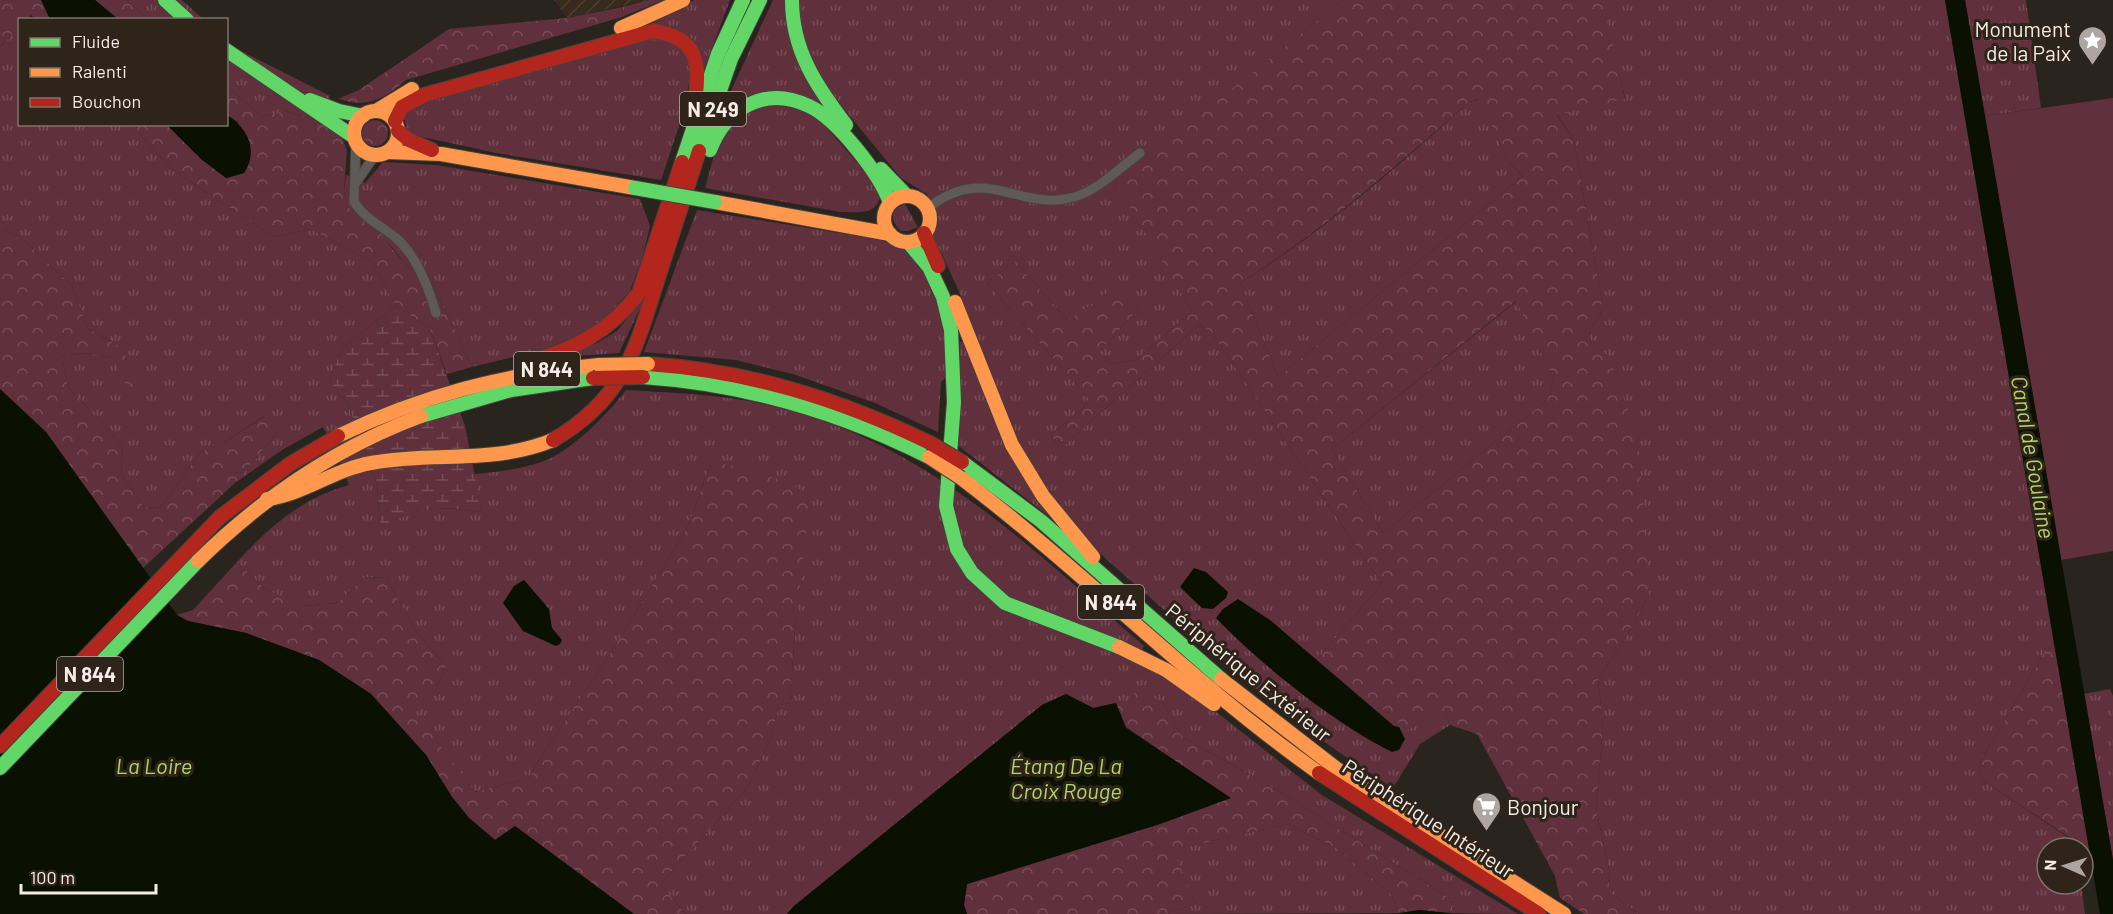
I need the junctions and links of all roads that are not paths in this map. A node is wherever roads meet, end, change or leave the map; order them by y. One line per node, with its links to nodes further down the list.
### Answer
1 (165, 0): 6 (main road)
2 (683, 0): 9 (main road)
3 (743, 0): 18 (main road, N 249)
4 (760, 0): 21 (main road, N 249)
5 (792, 0): 16 (main road)
6 (185, 18)
7 (228, 51): 8 (main road)
8 (267, 80): 9 (main road); 11 (main road)
9 (369, 113): 10 (main road); 11 (main road)
10 (396, 126): 13 (main road); 14 (main road); 18 (main road)
11 (355, 140): 13 (main road); 15 (street)
12 (1140, 153): 19 (street)
13 (381, 154): 14 (main road); 15 (street)
14 (441, 154): 22 (main road, bridge)
15 (354, 186): 26 (street)
16 (907, 196): 17 (main road); 19 (main road)
17 (890, 203): 20 (main road); 21 (main road)
18 (668, 207): 28 (main road, N 249)
19 (927, 210): 23 (main road)
20 (884, 217): 22 (main road); 24 (main road)
21 (678, 222): 29 (main road, N 249)
22 (842, 224): 24 (main road)
23 (924, 233): 25 (main road); 30 (main road)
24 (890, 234): 25 (main road)
25 (908, 242): 31 (main road)
26 (436, 313)
27 (646, 371): 28 (main road, Périphérique Intérieur / N 844, bridge); 28 (main road, Périphérique Extérieur / N 844, bridge); 30 (main road, Périphérique Extérieur / N 844, bridge); 31 (main road, Périphérique Intérieur / N 844, bridge)
28 (496, 380): 29 (main road, Périphérique Intérieur / N 844); 32 (main road, Périphérique Extérieur / N 844)
29 (267, 499): 33 (main road, Périphérique Intérieur / N 844)
30 (1145, 614): 35 (main road, Périphérique Extérieur / N 844)
31 (1259, 729): 34 (main road, Périphérique Intérieur / N 844)
32 (0, 746)
33 (0, 768)
34 (1539, 914)
35 (1564, 914)

